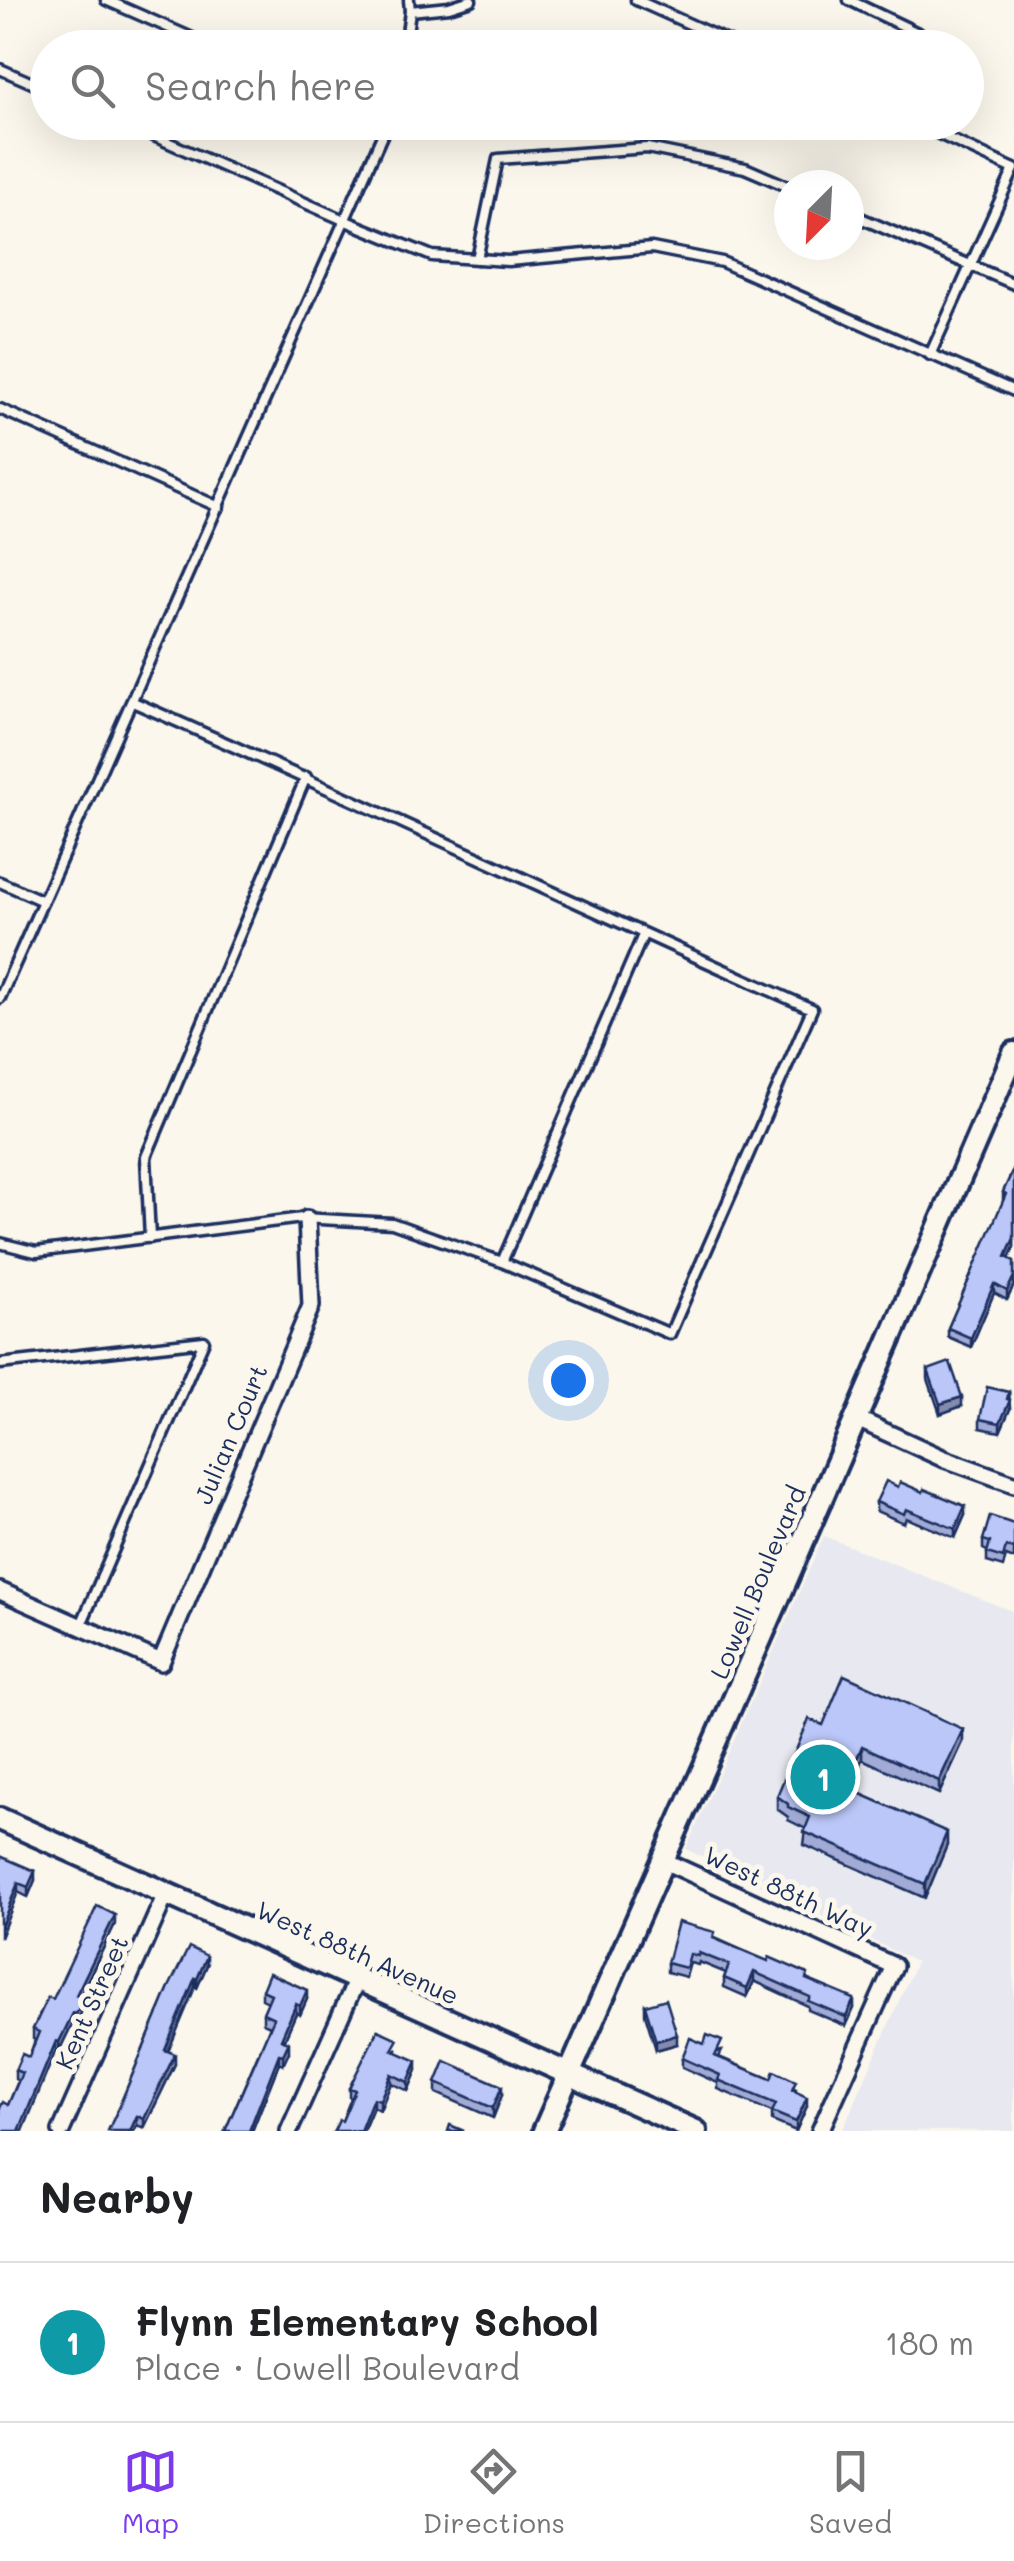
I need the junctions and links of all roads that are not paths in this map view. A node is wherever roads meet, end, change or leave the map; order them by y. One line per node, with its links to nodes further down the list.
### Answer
1 (106, 0): 7 (lane)
2 (409, 0): 6 (lane)
3 (472, 0): 6 (lane)
4 (636, 0): 9 (lane)
5 (849, 0): 10 (lane)
6 (410, 11): 8 (lane)
7 (174, 30)
8 (407, 30)
9 (704, 30)
10 (912, 30)
11 (0, 69): 12 (lane)
12 (30, 82)
13 (163, 140): 19 (lane)
14 (381, 140): 19 (lane)
15 (952, 140): 16 (lane)
16 (1014, 169): 21 (lane)
17 (774, 181): 20 (lane)
18 (864, 220): 21 (lane)
19 (346, 221): 20 (lane); 26 (lane)
20 (476, 259): 23 (lane)
21 (970, 266): 22 (lane); 23 (lane)
22 (1014, 284)
23 (930, 355): 24 (lane)
24 (1014, 391)
25 (0, 409): 26 (lane)
26 (219, 507): 27 (lane)
27 (132, 702): 28 (lane); 30 (lane)
28 (306, 777): 31 (lane); 35 (lane)
29 (0, 882): 30 (lane)
30 (43, 901): 32 (lane)
31 (644, 935): 37 (lane); 37 (lane)
32 (0, 998)
33 (1014, 1053): 39 (street, Lowell Boulevard)
34 (307, 1219): 35 (lane); 37 (lane); 42 (street, Julian Court)
35 (150, 1238): 36 (lane)
36 (0, 1243)
37 (502, 1262)
38 (0, 1364): 42 (lane)
39 (855, 1418): 40 (street); 44 (street, Lowell Boulevard)
40 (1014, 1484)
41 (0, 1591): 42 (street)
42 (81, 1626)
43 (0, 1820): 45 (street, West 88th Avenue)
44 (662, 1860): 47 (street, Lowell Boulevard); 53 (street, West 88th Way)
45 (166, 1894): 46 (street, West 88th Avenue); 49 (street, Kent Street)
46 (357, 1979): 47 (street, West 88th Avenue); 50 (street)
47 (569, 2073): 48 (street, West 88th Avenue); 51 (street, Lowell Boulevard)
48 (655, 2123): 52 (street, West 88th Avenue)
49 (61, 2131)
50 (290, 2131)
51 (544, 2131)
52 (696, 2131)
53 (820, 2131)

